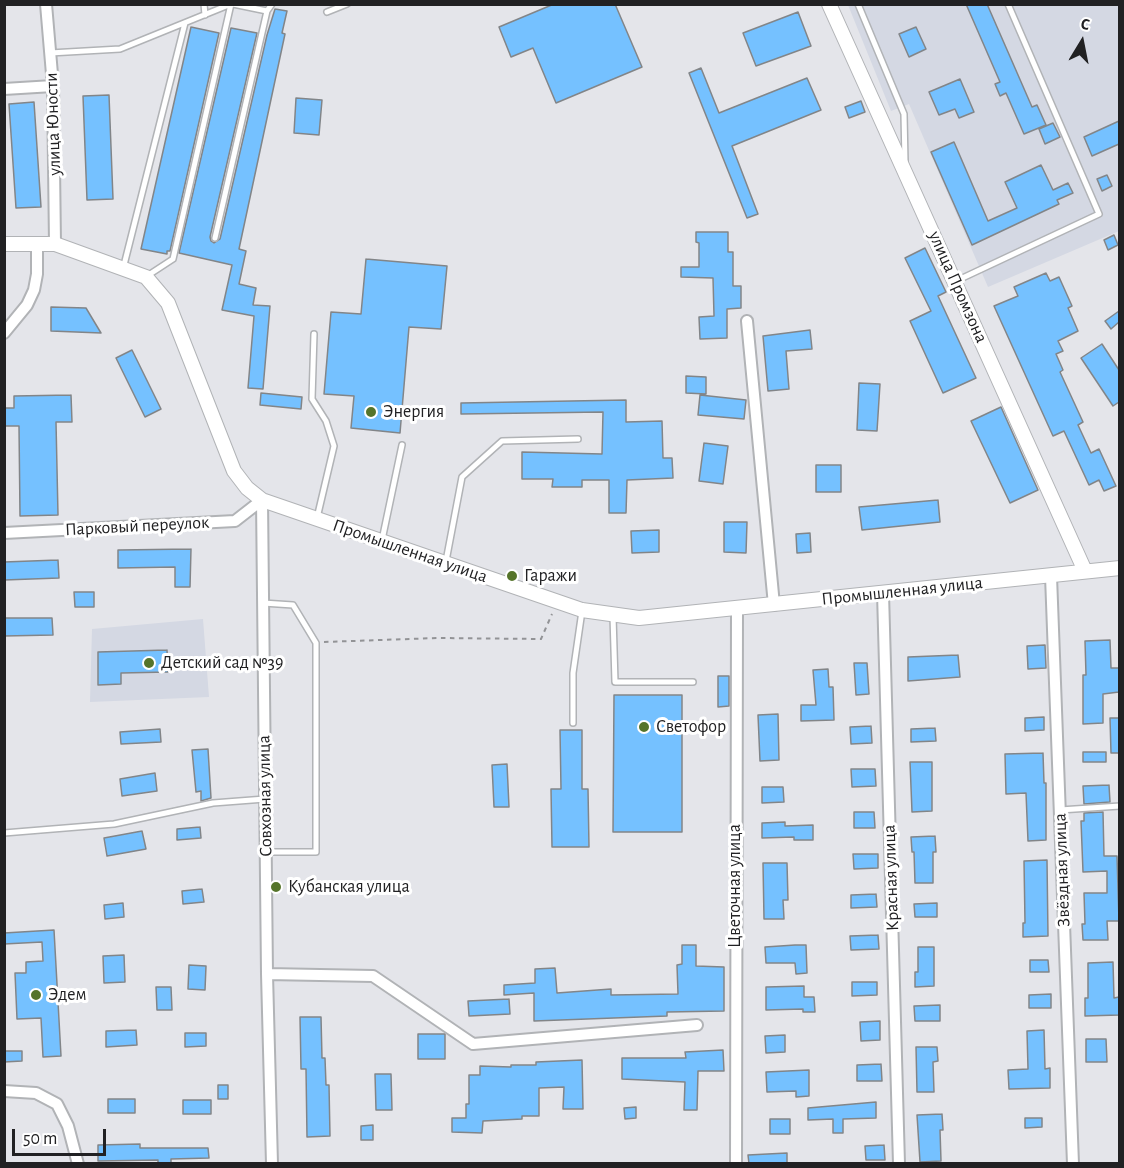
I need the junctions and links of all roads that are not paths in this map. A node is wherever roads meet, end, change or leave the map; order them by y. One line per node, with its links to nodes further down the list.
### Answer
1 (46, 4): 13 (street, улица Юности)
2 (204, 4): 11 (lane)
3 (232, 4): 9 (lane); 11 (lane); 22 (lane)
4 (272, 4): 9 (lane)
5 (347, 4): 10 (lane)
6 (829, 4): 16 (main road, улица Промзона)
7 (858, 4): 16 (lane)
8 (1008, 4): 23 (lane)
9 (267, 11): 17 (lane)
10 (327, 12)
11 (205, 15): 12 (lane)
12 (185, 23): 13 (lane); 21 (lane)
13 (50, 53): 14 (street, улица Юности)
14 (52, 86): 15 (street); 20 (street, улица Юности)
15 (4, 89)
16 (905, 170): 23 (main road, улица Промзона)
17 (214, 238)
18 (4, 244): 19 (main road)
19 (36, 244): 20 (main road); 25 (street)
20 (56, 244): 21 (main road)
21 (123, 269): 22 (main road)
22 (146, 277): 29 (main road, Промышленная улица)
23 (956, 281): 35 (main road, улица Промзона)
24 (747, 321): 39 (street)
25 (4, 333)
26 (314, 334): 30 (lane)
27 (578, 439): 33 (lane)
28 (402, 445): 32 (lane)
29 (262, 500): 30 (main road, Промышленная улица); 31 (street, Парковый переулок); 38 (street, Совхозная улица)
30 (317, 519): 32 (main road, Промышленная улица)
31 (4, 533)
32 (382, 541): 33 (main road, Промышленная улица)
33 (446, 563): 41 (main road, Промышленная улица)
34 (1119, 568): 35 (main road, Промышленная улица)
35 (1085, 571): 36 (main road, Промышленная улица)
36 (1051, 576): 37 (main road, Промышленная улица); 47 (street, Звёздная улица)
37 (883, 593): 39 (main road, Промышленная улица); 56 (street, Красная улица)
38 (263, 603): 45 (street, Совхозная улица); 49 (lane)
39 (774, 605): 40 (main road, Промышленная улица)
40 (737, 609): 42 (main road, Промышленная улица); 55 (street, Цветочная улица)
41 (582, 610): 42 (main road, Промышленная улица); 44 (lane)
42 (613, 615): 43 (lane)
43 (693, 682)
44 (573, 723)
45 (265, 799): 48 (lane); 49 (street, Совхозная улица)
46 (1119, 806): 47 (lane)
47 (1060, 810): 57 (street, Звёздная улица)
48 (4, 833)
49 (266, 852): 50 (street, Совхозная улица)
50 (267, 974): 51 (street); 54 (street, Совхозная улица)
51 (697, 1025)
52 (4, 1091): 53 (street)
53 (78, 1164)
54 (272, 1164)
55 (736, 1164)
56 (899, 1164)
57 (1073, 1164)

